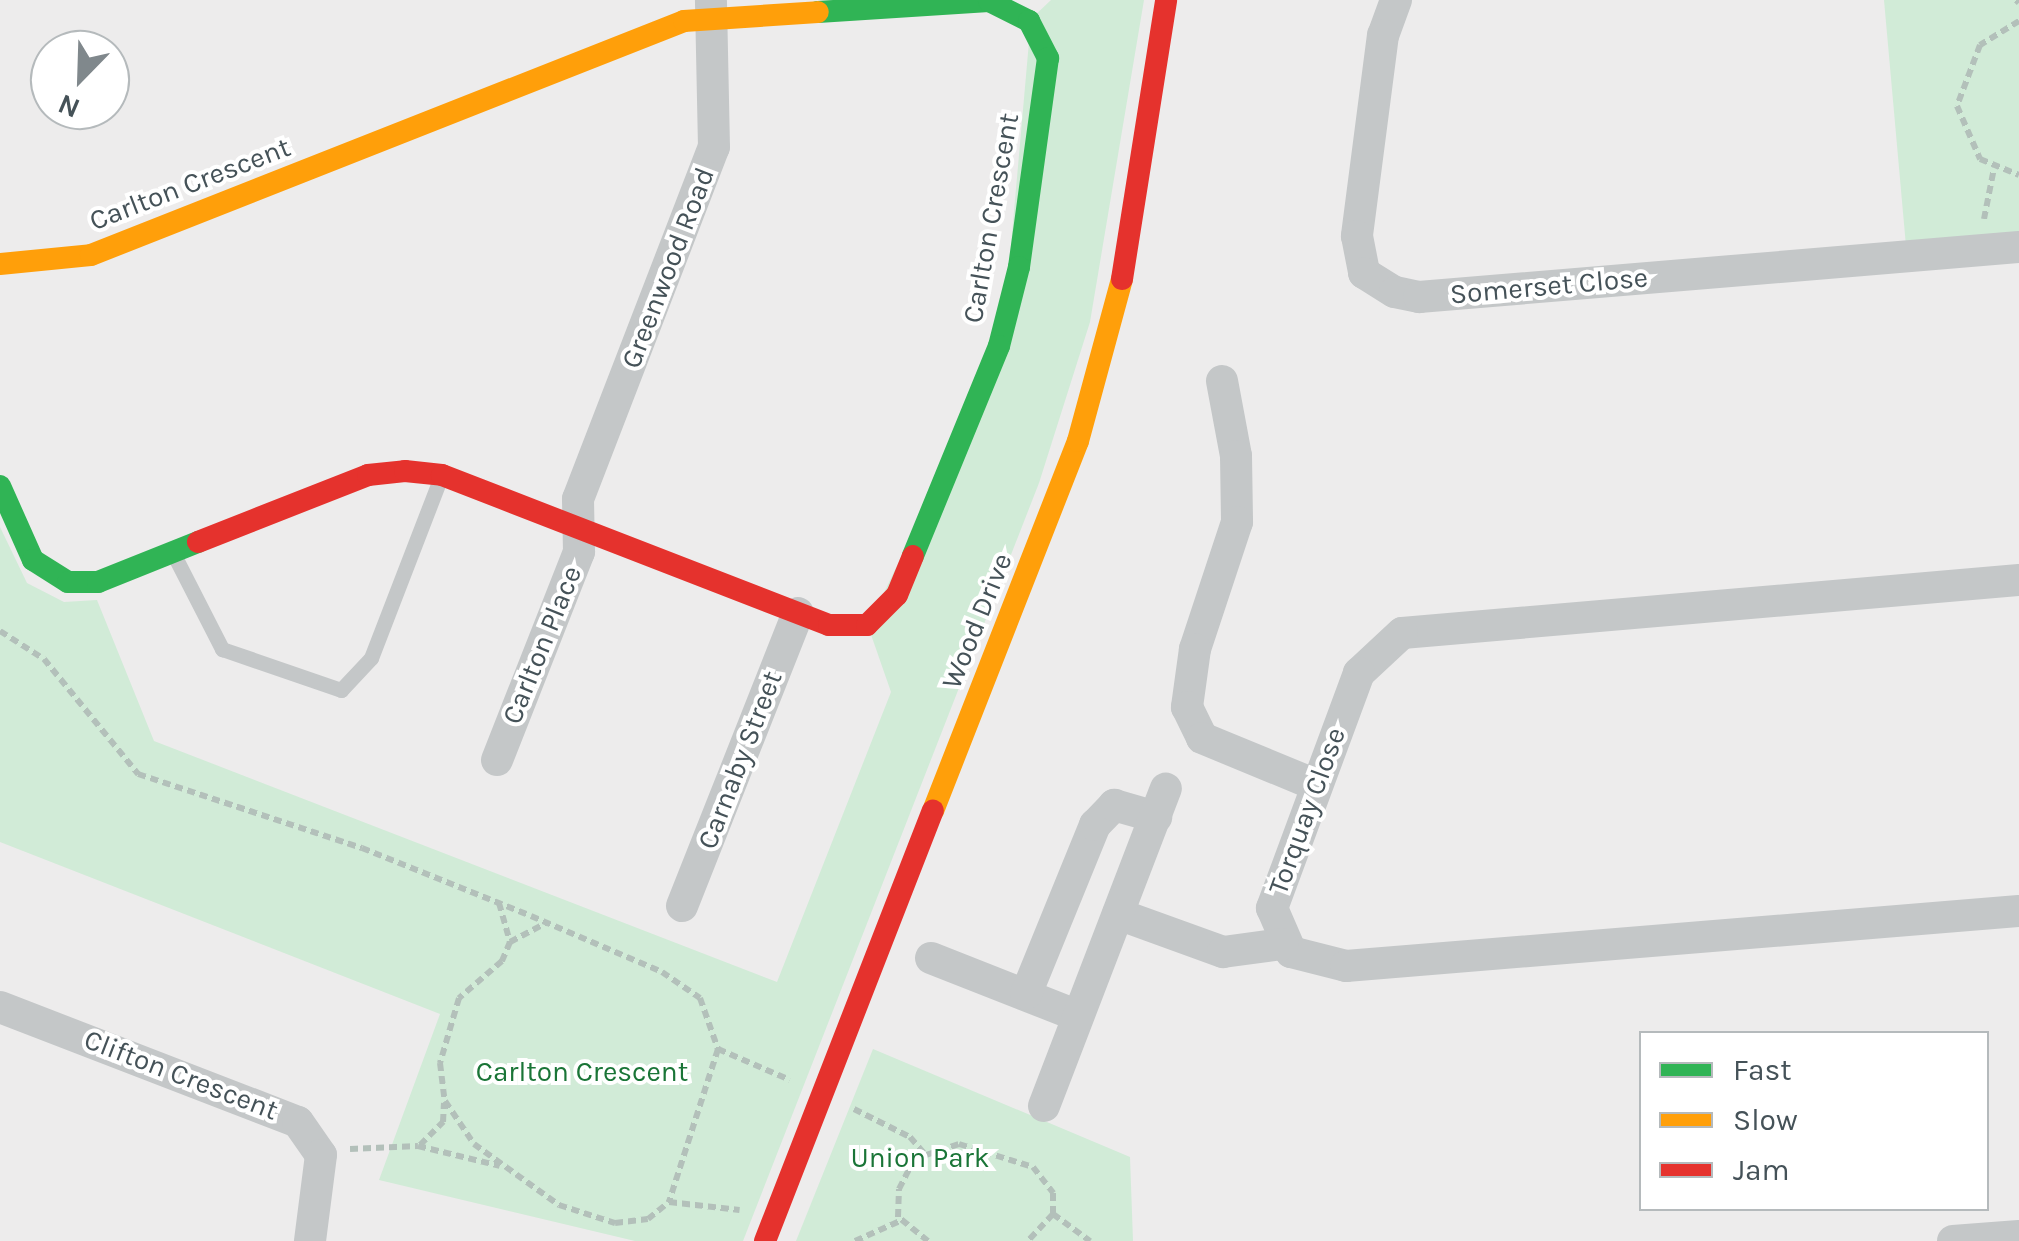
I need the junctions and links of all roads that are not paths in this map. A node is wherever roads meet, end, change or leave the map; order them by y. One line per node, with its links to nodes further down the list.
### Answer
1 (1166, 0): 26 (street, Wood Drive)
2 (1396, 0): 4 (street, Somerset Close)
3 (712, 11): 5 (street, Carlton Crescent); 9 (street, Greenwood Road); 12 (street, Carlton Crescent)
4 (2019, 247)
5 (0, 264)
6 (1222, 381): 14 (street)
7 (442, 475): 9 (street, Carlton Crescent); 10 (street, Carlton Crescent); 10 (lane)
8 (0, 486): 10 (street, Carlton Crescent)
9 (579, 528): 12 (street, Carlton Crescent); 13 (street, Carlton Place)
10 (173, 552)
11 (2019, 580): 14 (street, Torquay Close)
12 (798, 613): 15 (street, Carnaby Street)
13 (497, 760)
14 (1316, 785): 18 (street, Torquay Close)
15 (682, 906)
16 (2019, 911): 18 (street)
17 (1118, 914): 18 (street); 20 (street); 22 (street)
18 (1282, 944)
19 (931, 958): 20 (street)
20 (1026, 994): 22 (street)
21 (0, 1007): 25 (street, Clifton Crescent)
22 (1078, 1016): 23 (street)
23 (1044, 1106)
24 (2019, 1236): 27 (street)
25 (312, 1241)
26 (765, 1241)
27 (1953, 1241)

